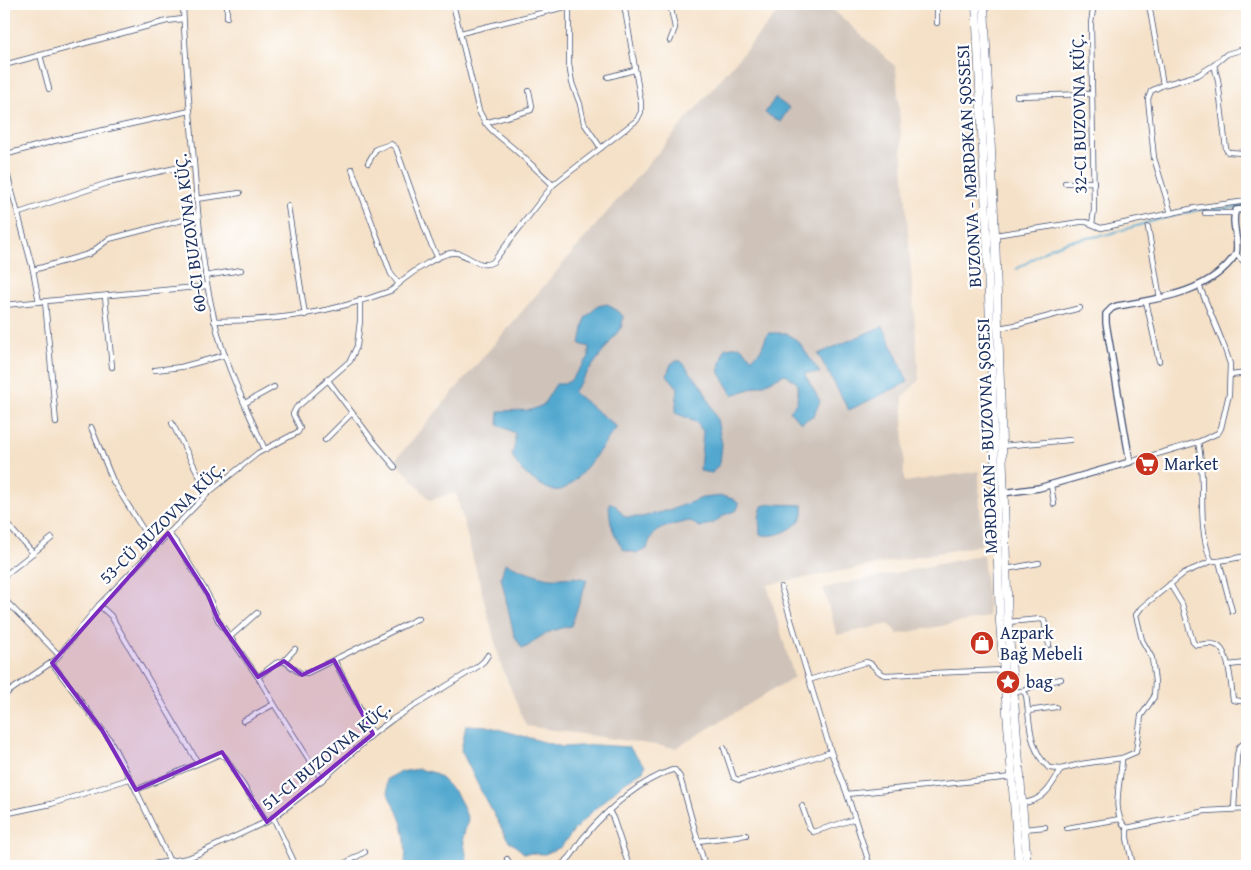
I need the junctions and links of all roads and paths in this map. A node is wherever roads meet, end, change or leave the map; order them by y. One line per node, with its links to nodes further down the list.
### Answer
1 (183, 4): 13 (street)
2 (227, 4): 12 (street)
3 (453, 4): 15 (street)
4 (624, 4): 21 (street)
5 (670, 4): 16 (street)
6 (937, 4): 14 (street)
7 (976, 4): 127 (main road, BUZONVA - MƏRDƏKAN ŞOSSESI)
8 (984, 4): 53 (main road, MƏRDƏKAN - BUZOVNA ŞOSESI)
9 (1094, 4): 26 (street, 32-CI BUZOVNA KÜÇ.)
10 (1149, 4): 23 (street)
11 (569, 5): 15 (street); 31 (street)
12 (227, 17)
13 (183, 19): 18 (street); 28 (street)
14 (937, 23)
15 (461, 33): 29 (street)
16 (670, 41)
17 (1247, 48): 20 (street)
18 (40, 55): 19 (street); 24 (street)
19 (4, 65)
20 (1214, 65): 23 (street); 32 (street)
21 (634, 70): 22 (street); 31 (street)
22 (608, 77)
23 (1164, 85): 47 (street)
24 (49, 89)
25 (529, 92): 29 (street)
26 (1092, 94): 27 (street); 38 (street, 32-CI BUZOVNA KÜÇ.)
27 (1017, 96)
28 (190, 111): 33 (street); 36 (street)
29 (485, 123): 40 (street)
30 (1247, 147): 32 (street)
31 (601, 148): 40 (street)
32 (1246, 155)
33 (4, 156)
34 (4, 162): 46 (street)
35 (368, 163): 55 (street)
36 (194, 164): 42 (street); 46 (street)
37 (352, 169): 60 (street)
38 (1094, 182): 39 (street); 51 (street, 32-CI BUZOVNA KÜÇ.)
39 (1065, 183)
40 (553, 186): 55 (street)
41 (240, 192): 42 (street)
42 (196, 199): 50 (street)
43 (1247, 201): 47 (street)
44 (288, 206): 71 (street)
45 (1247, 209): 48 (street)
46 (19, 213): 57 (street)
47 (1171, 213): 51 (street)
48 (1235, 213): 49 (street); 54 (street)
49 (1205, 214)
50 (198, 216): 57 (street); 59 (street)
51 (1092, 224): 53 (street)
52 (1148, 227): 64 (street)
53 (995, 235): 73 (main road, MƏRDƏKAN - BUZOVNA ŞOSESI)
54 (1236, 254): 56 (street); 61 (street)
55 (438, 258): 60 (street)
56 (1247, 265)
57 (33, 270): 68 (street)
58 (241, 270): 59 (street)
59 (206, 276): 62 (street)
60 (399, 284): 65 (street)
61 (1199, 285): 64 (street); 79 (street)
62 (207, 286): 63 (street); 72 (street)
63 (105, 296): 66 (street); 76 (street)
64 (1160, 299): 67 (street)
65 (360, 300): 71 (street); 80 (street, 53-CÜ BUZOVNA KÜÇ.)
66 (45, 301): 68 (street); 84 (street)
67 (1146, 301): 75 (street); 92 (street)
68 (39, 302): 69 (street)
69 (4, 305)
70 (1080, 308): 73 (street)
71 (305, 315): 72 (street)
72 (214, 321): 74 (street)
73 (998, 328): 90 (main road, MƏRDƏKAN - BUZOVNA ŞOSESI)
74 (225, 355): 77 (street); 82 (street)
75 (1159, 361)
76 (112, 367)
77 (155, 370)
78 (1247, 373): 79 (street)
79 (1231, 374): 89 (street)
80 (328, 379): 83 (street); 91 (street, 53-CÜ BUZOVNA KÜÇ.)
81 (274, 387): 82 (street)
82 (245, 403): 91 (street)
83 (352, 413): 87 (street); 93 (street)
84 (56, 423)
85 (172, 423): 95 (street)
86 (91, 427): 101 (street)
87 (325, 440)
88 (1070, 440): 90 (street)
89 (1198, 442): 92 (street); 104 (street)
90 (1002, 446): 96 (main road, MƏRDƏKAN - BUZOVNA ŞOSESI)
91 (264, 450): 95 (street, 53-CÜ BUZOVNA KÜÇ.)
92 (1130, 462): 94 (street)
93 (396, 467)
94 (1051, 484): 96 (street); 97 (street)
95 (208, 493): 99 (street, 53-CÜ BUZOVNA KÜÇ.)
96 (1003, 493): 107 (main road, MƏRDƏKAN - BUZOVNA ŞOSESI)
97 (1054, 504)
98 (4, 521): 102 (street)
99 (168, 533): 101 (street, 53-CÜ BUZOVNA KÜÇ.); 117 (street)
100 (52, 538): 102 (street)
101 (154, 547): 112 (street, 53-CÜ BUZOVNA KÜÇ.)
102 (33, 553): 108 (street)
103 (1247, 556): 105 (street)
104 (1212, 561): 105 (street); 109 (street)
105 (1218, 561): 113 (street)
106 (1039, 563): 107 (street)
107 (1006, 569): 116 (main road, MƏRDƏKAN - BUZOVNA ŞOSESI)
108 (4, 576)
109 (1170, 584): 126 (street); 143 (street)
110 (781, 587): 130 (street)
111 (4, 599): 120 (street)
112 (99, 605): 120 (street, 53-CÜ BUZOVNA KÜÇ.); 144 (street)
113 (1232, 611)
114 (257, 613): 117 (street)
115 (419, 618): 122 (street)
116 (1008, 622): 118 (street); 132 (main road, MƏRDƏKAN - BUZOVNA ŞOSESI)
117 (230, 637): 128 (street)
118 (1050, 645)
119 (295, 649): 123 (street)
120 (59, 655): 125 (street, 53-CÜ BUZOVNA KÜÇ.)
121 (488, 655): 139 (street, 51-CI BUZOVNA KÜÇ.)
122 (334, 660): 123 (street); 139 (street)
123 (284, 661): 128 (street)
124 (1247, 662): 126 (street)
125 (52, 663): 133 (street, 53-CÜ BUZOVNA KÜÇ.); 147 (street)
126 (1228, 665): 134 (street)
127 (1002, 670): 130 (street); 146 (main road, BUZONVA - MƏRDƏKAN ŞOSSESI)
128 (258, 677): 135 (street)
129 (1061, 679): 131 (street)
130 (809, 680): 142 (street)
131 (1023, 691): 132 (street); 137 (street)
132 (1013, 692): 151 (main road, MƏRDƏKAN - BUZOVNA ŞOSESI)
133 (4, 695)
134 (1247, 702)
135 (274, 704): 138 (street); 148 (street)
136 (1056, 707): 137 (street)
137 (1028, 711): 145 (street)
138 (243, 721)
139 (373, 734): 148 (street, 51-CI BUZOVNA KÜÇ.)
140 (1247, 741): 153 (street)
141 (724, 748): 142 (street)
142 (832, 752): 150 (street)
143 (1122, 758): 145 (street); 159 (street)
144 (198, 763): 149 (street); 160 (street)
145 (1061, 769): 151 (street)
146 (1012, 777): 150 (street); 179 (main road, BUZONVA - MƏRDƏKAN ŞOSSESI)
147 (130, 779): 149 (street); 156 (street)
148 (322, 780): 157 (street, 51-CI BUZOVNA KÜÇ.)
149 (136, 790): 169 (street)
150 (847, 794): 158 (street)
151 (1022, 803): 164 (main road, MƏRDƏKAN - BUZOVNA ŞOSESI)
152 (802, 806): 158 (street)
153 (1234, 809): 154 (street); 163 (street)
154 (1247, 809)
155 (609, 811): 166 (street); 175 (street); 176 (street)
156 (4, 814)
157 (273, 817): 160 (street, 51-CI BUZOVNA KÜÇ.); 172 (street)
158 (855, 819): 178 (street)
159 (1120, 819): 162 (street); 163 (street)
160 (267, 822): 169 (street, 51-CI BUZOVNA KÜÇ.)
161 (1045, 827): 164 (street)
162 (1067, 828)
163 (1127, 828): 181 (street)
164 (1024, 829): 180 (main road, MƏRDƏKAN - BUZOVNA ŞOSESI)
165 (746, 835): 166 (street)
166 (698, 840): 177 (street)
167 (365, 852): 173 (street)
168 (507, 859): 174 (street)
169 (170, 861): 170 (street, 51-CI BUZOVNA KÜÇ.); 171 (street)
170 (142, 866)
171 (172, 866)
172 (296, 866)
173 (340, 866)
174 (511, 866)
175 (559, 866)
176 (629, 866)
177 (705, 866)
178 (870, 866)
179 (1019, 866)
180 (1027, 866)
181 (1133, 866)

